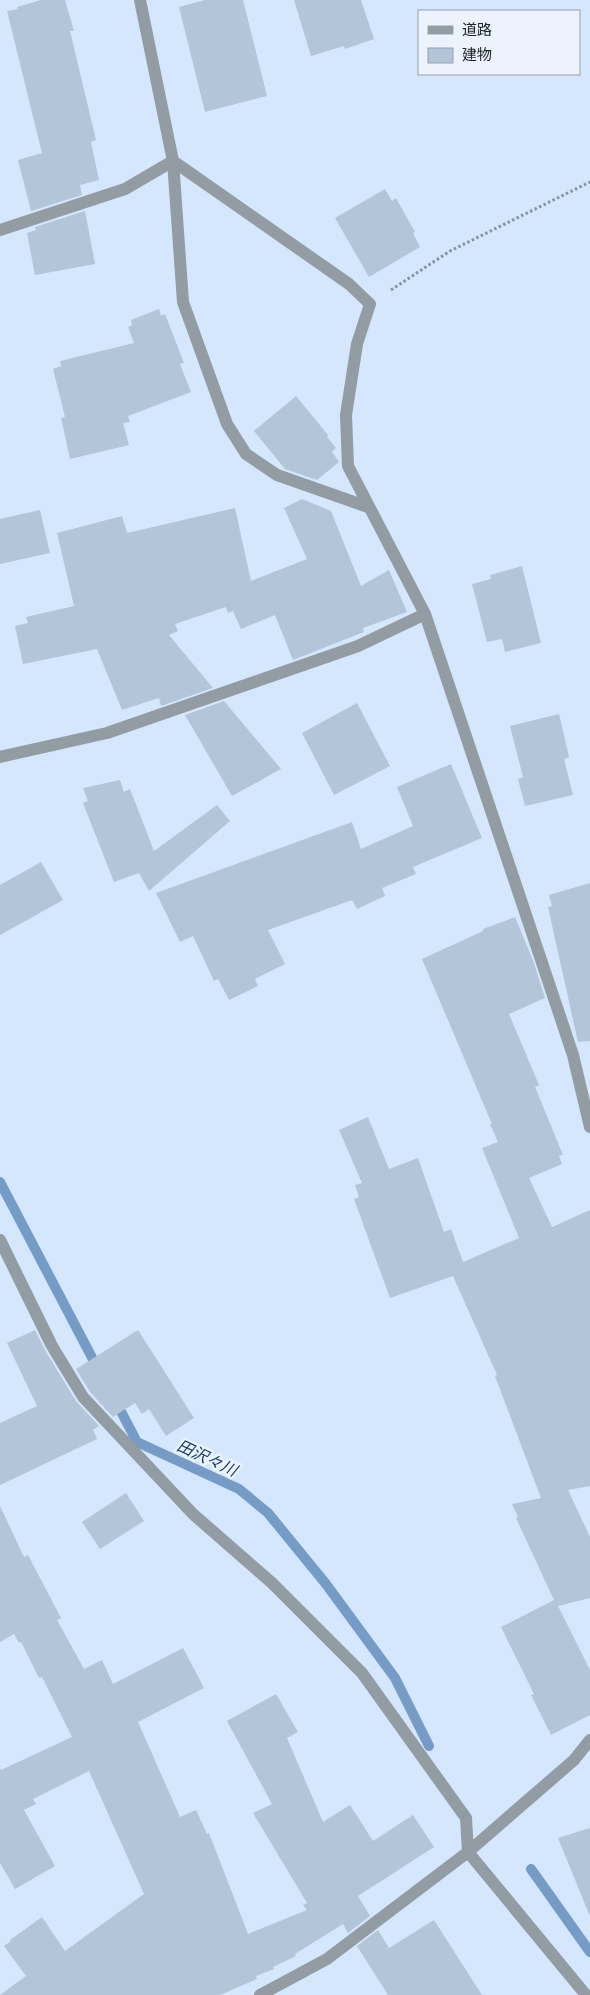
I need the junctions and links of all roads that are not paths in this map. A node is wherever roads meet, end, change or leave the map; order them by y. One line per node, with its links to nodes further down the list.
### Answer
1 (140, 0): 2 (street)
2 (173, 161): 3 (street); 4 (street); 4 (street)
3 (0, 230)
4 (368, 507): 5 (street)
5 (425, 614): 6 (street); 7 (street)
6 (0, 757)
7 (590, 1127)
8 (0, 1240): 10 (street)
9 (590, 1740): 10 (street)
10 (468, 1852): 11 (street); 12 (street)
11 (260, 1995)
12 (586, 1995)

